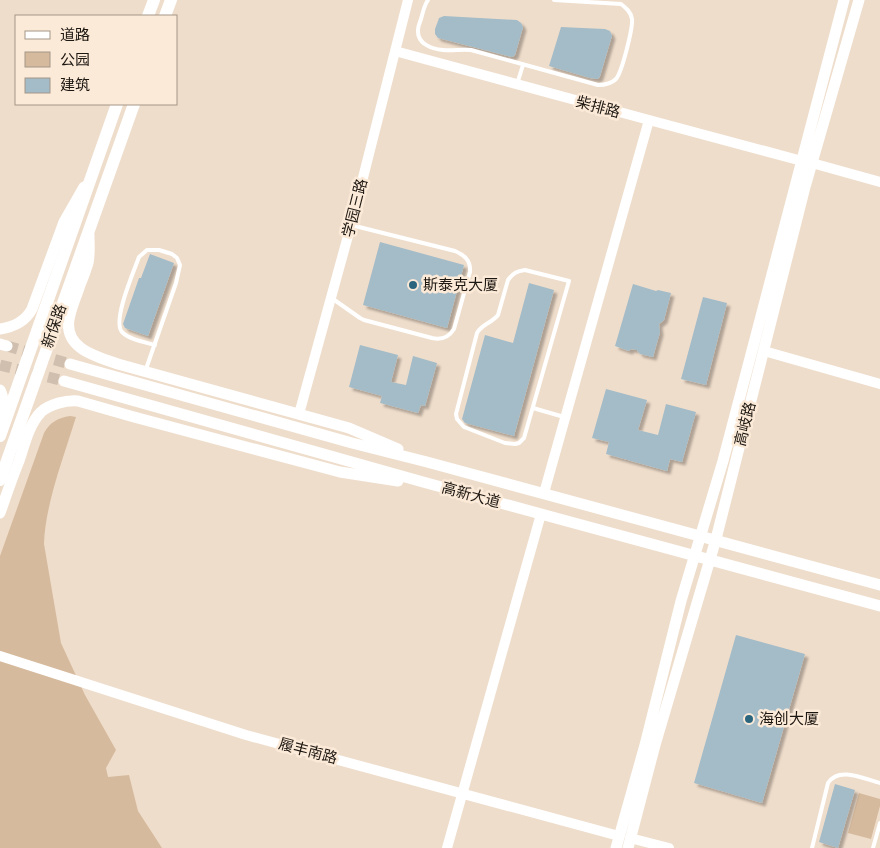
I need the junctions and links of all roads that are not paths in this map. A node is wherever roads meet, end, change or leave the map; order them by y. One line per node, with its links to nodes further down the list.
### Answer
1 (154, 0): 8 (main road)
2 (171, 0): 9 (main road)
3 (408, 0): 10 (street, 学园三路)
4 (428, 0): 11 (lane)
5 (554, 0): 11 (lane)
6 (844, 0): 16 (main road, 高岐路)
7 (859, 0): 16 (main road, 高岐路)
8 (148, 15)
9 (166, 15)
10 (395, 51): 12 (street, 柴排路); 20 (street, 学园三路)
11 (523, 65): 12 (lane)
12 (517, 84): 15 (street, 柴排路)
13 (117, 105): 17 (main road, 新保路)
14 (134, 105): 19 (main road, 新保路)
15 (649, 120): 16 (street, 柴排路); 33 (street)
16 (807, 162): 18 (street, 柴排路); 24 (main road, 高岐路); 41 (main road, 高岐路)
17 (95, 166): 22 (main road); 34 (main road, 新保路)
18 (880, 182)
19 (90, 224): 26 (main road); 36 (main road, 新保路)
20 (351, 225): 21 (street, 学园三路); 21 (lane)
21 (331, 298): 31 (street, 学园三路)
22 (0, 329)
23 (155, 345): 23 (lane); 26 (lane)
24 (764, 351): 28 (street); 42 (main road, 高岐路)
25 (70, 364): 35 (main road, 高新大道)
26 (145, 372): 31 (main road)
27 (64, 381): 37 (main road, 高新大道)
28 (880, 384)
29 (0, 390): 32 (main road)
30 (533, 408): 30 (lane); 33 (lane)
31 (299, 414): 35 (main road)
32 (0, 416)
33 (565, 418): 38 (street)
34 (0, 436)
35 (427, 462): 38 (main road, 高新大道)
36 (0, 480)
37 (422, 482): 39 (main road); 40 (main road, 高新大道)
38 (544, 493): 41 (main road, 高新大道)
39 (0, 513)
40 (541, 514): 43 (main road, 高新大道); 49 (street)
41 (700, 535): 42 (main road, 高新大道); 43 (main road, 高岐路)
42 (716, 539): 44 (main road, 高岐路); 45 (main road, 高新大道)
43 (694, 556): 44 (main road, 高新大道); 51 (main road, 高岐路)
44 (709, 560): 46 (main road, 高新大道); 51 (main road, 高岐路)
45 (880, 585)
46 (880, 606)
47 (0, 656): 49 (street, 履丰南路)
48 (880, 783): 55 (lane)
49 (462, 793): 51 (street, 履丰南路); 52 (street)
50 (880, 823): 56 (lane)
51 (626, 841): 53 (main road, 高岐路); 54 (street, 履丰南路)
52 (447, 848)
53 (616, 848)
54 (669, 848)
55 (812, 848)
56 (873, 848)

